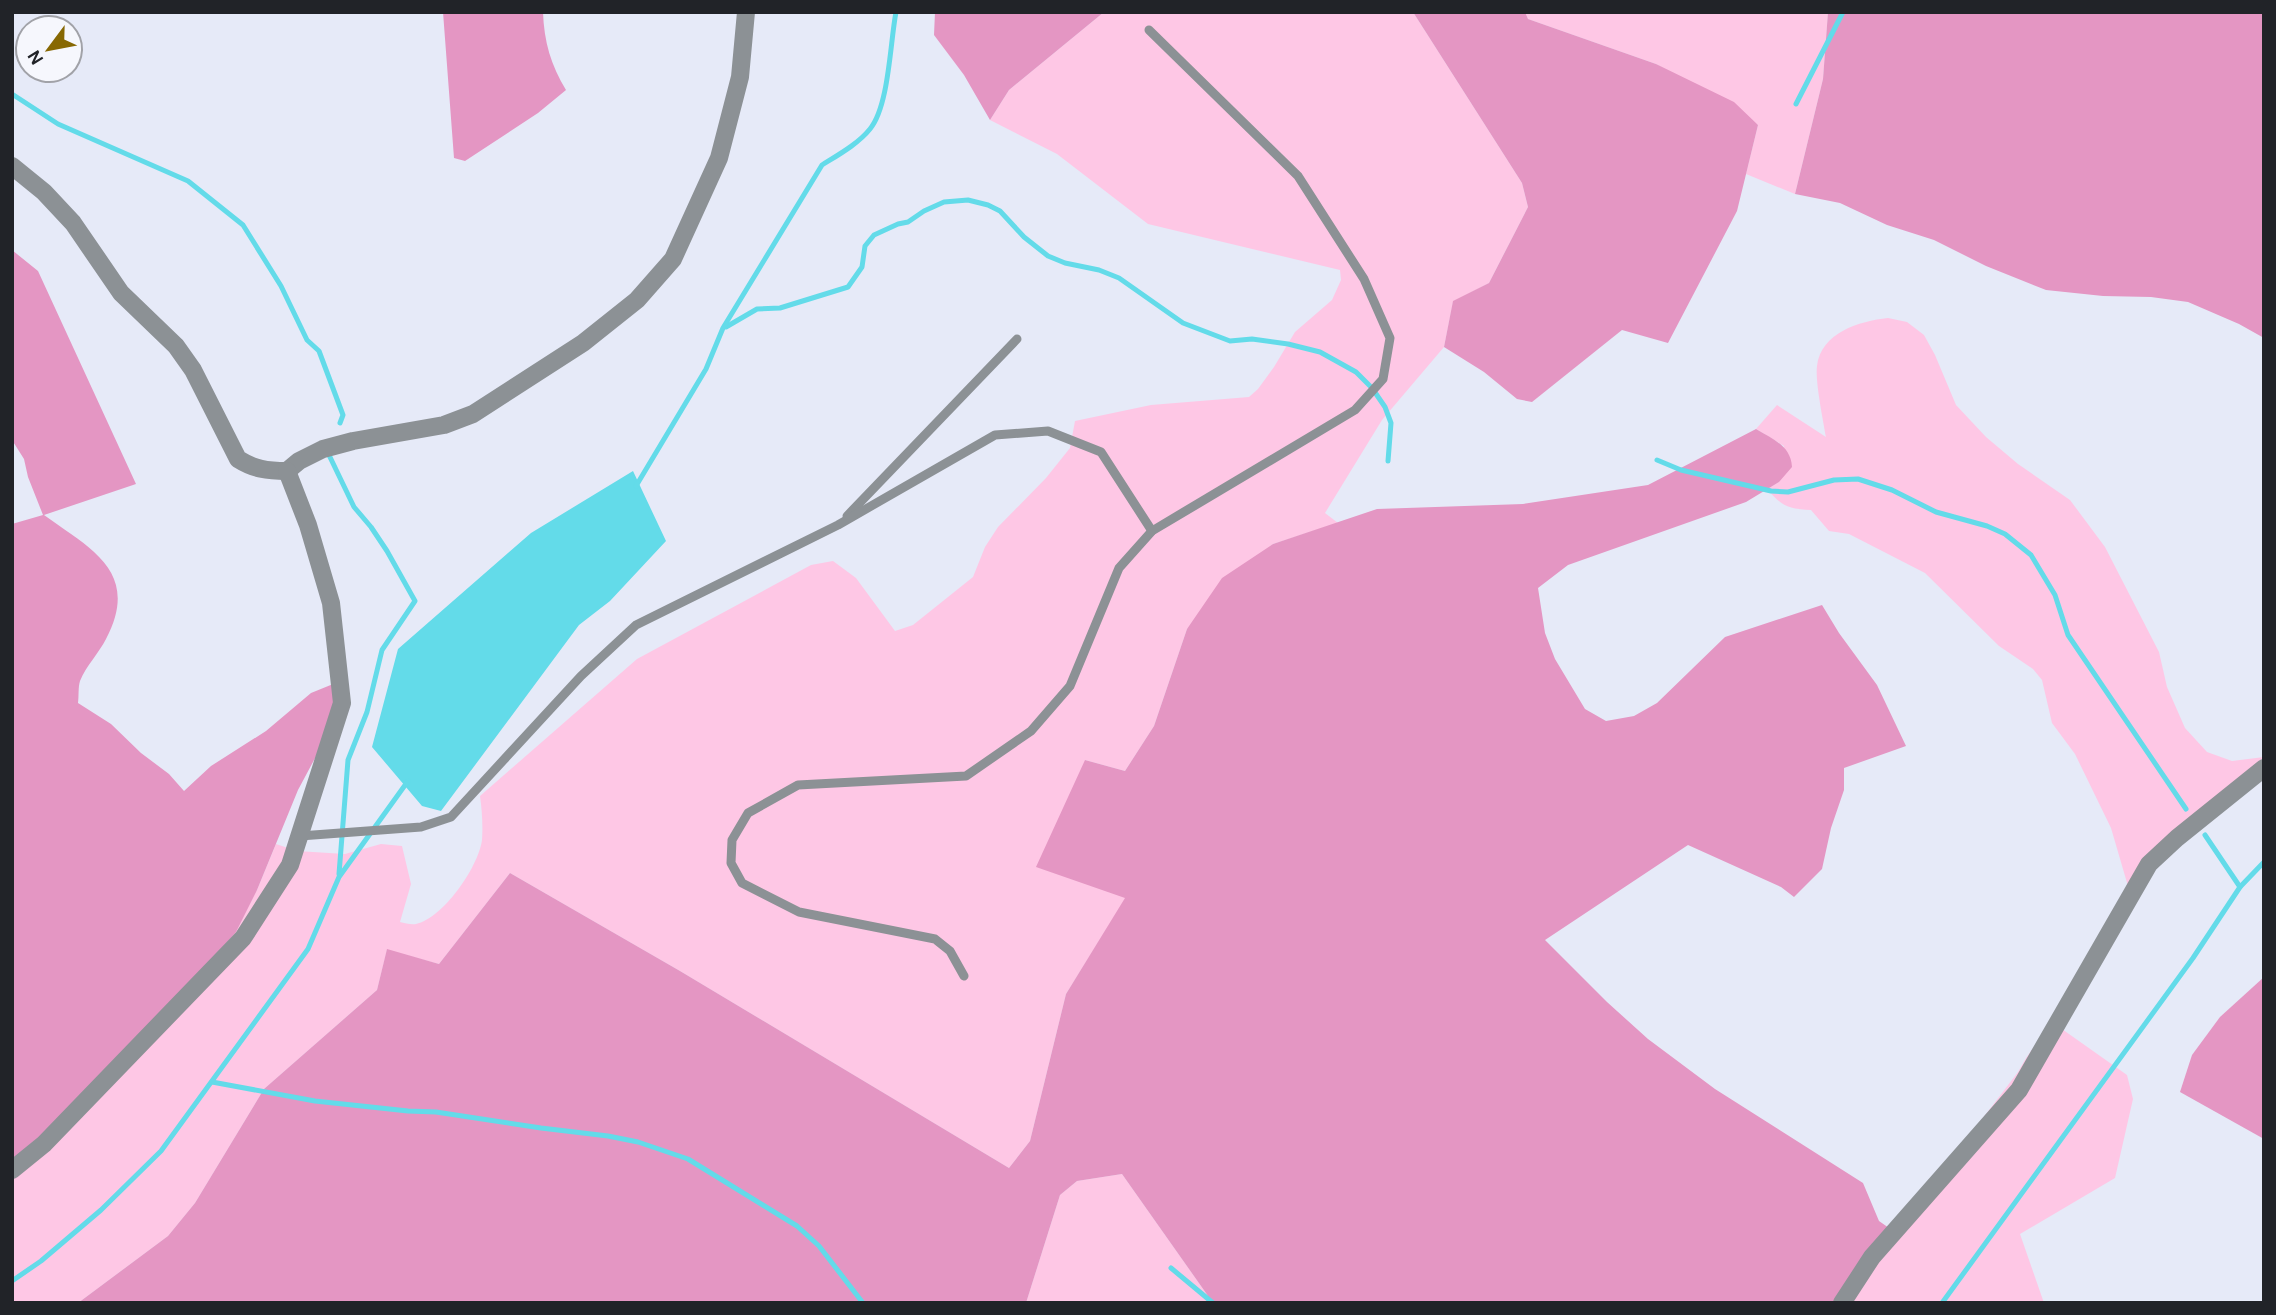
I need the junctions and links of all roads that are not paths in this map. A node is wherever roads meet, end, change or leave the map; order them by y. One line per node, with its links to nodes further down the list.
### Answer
1 (746, 12): 5 (street)
2 (1149, 30): 7 (lane)
3 (12, 166): 5 (street)
4 (1017, 339): 6 (lane)
5 (286, 471): 9 (street)
6 (838, 525): 7 (lane); 9 (lane)
7 (1152, 531): 10 (lane)
8 (2264, 768): 12 (street)
9 (300, 836): 11 (street)
10 (964, 976)
11 (12, 1170)
12 (1842, 1303)

